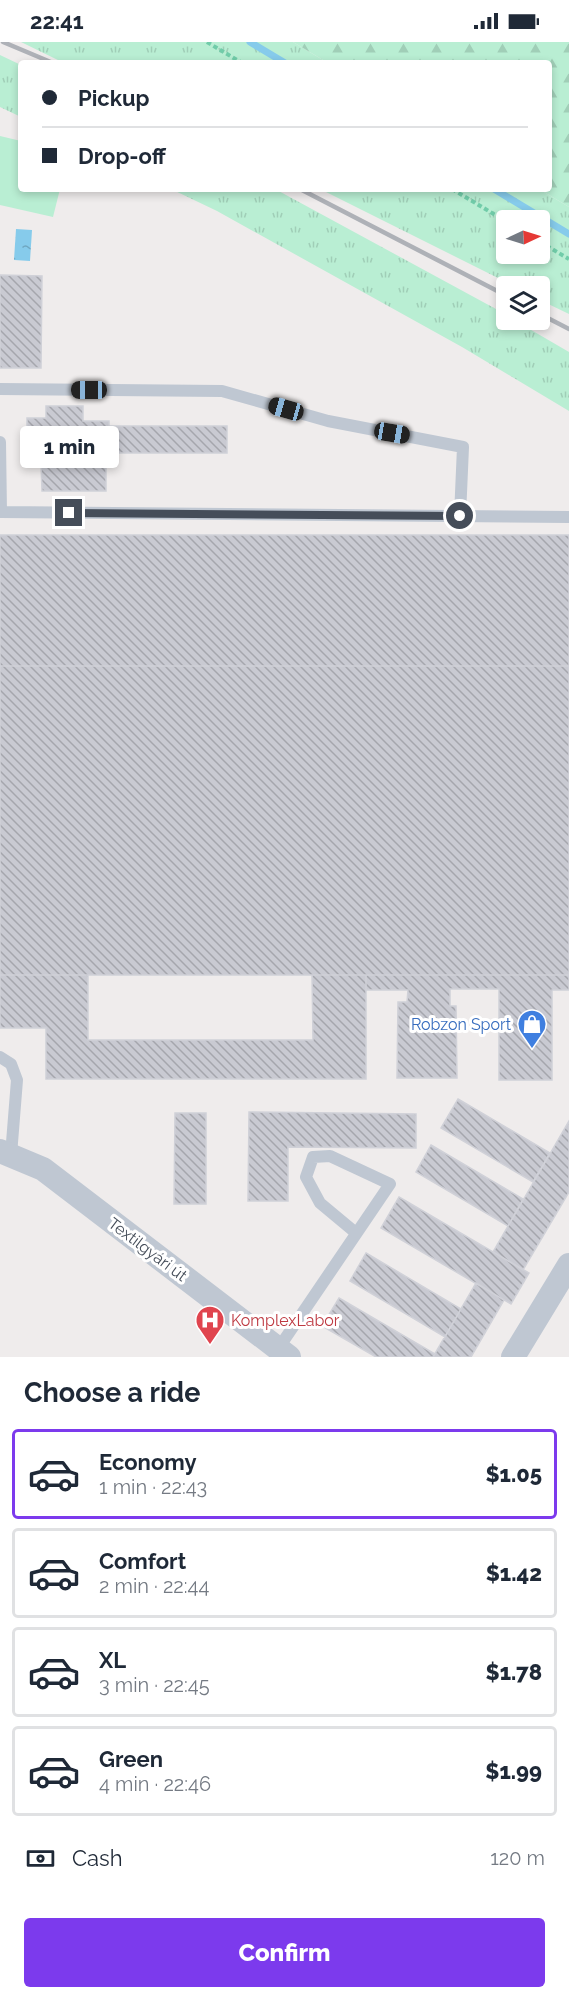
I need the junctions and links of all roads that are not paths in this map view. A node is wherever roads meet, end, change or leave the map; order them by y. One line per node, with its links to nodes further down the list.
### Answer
1 (0, 389): 4 (lane)
2 (0, 442): 3 (lane)
3 (0, 512): 4 (lane)
4 (460, 516): 5 (lane)
5 (569, 517)
6 (0, 1057): 7 (lane)
7 (6, 1153): 10 (street, Textilgyári út)
8 (356, 1233): 8 (lane); 10 (lane)
9 (566, 1277): 11 (street)
10 (284, 1353)
11 (513, 1357)

